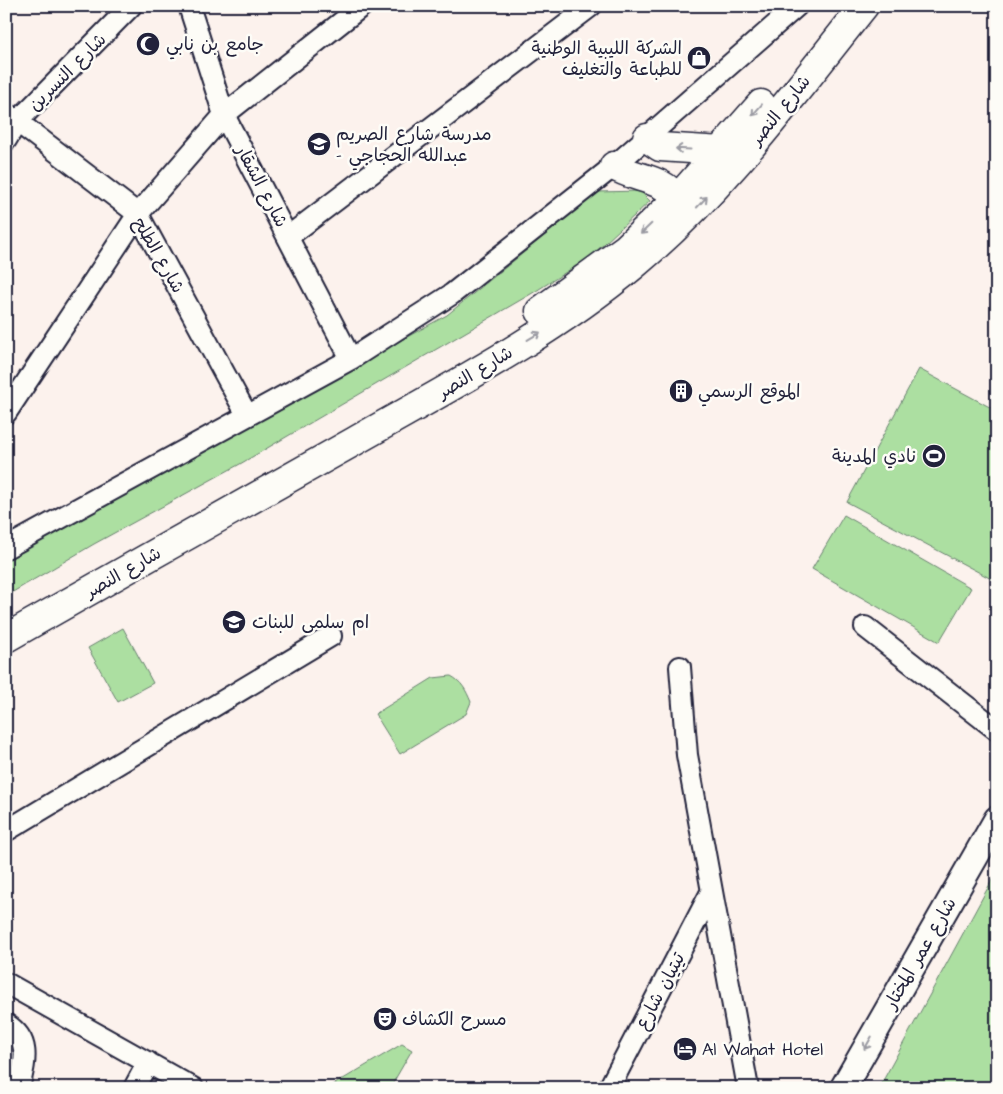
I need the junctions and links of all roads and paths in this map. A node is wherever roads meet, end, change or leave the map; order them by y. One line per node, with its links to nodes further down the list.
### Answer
1 (131, 6): 9 (street, شارع النسرين)
2 (189, 6): 8 (street, شارع الشقار)
3 (362, 6): 8 (street)
4 (591, 6): 16 (street)
5 (845, 6): 12 (highway, شارع النصر, one-way to 12)
6 (864, 6): 24 (highway, شارع النصر, one-way to 6)
7 (789, 9): 10 (street)
8 (224, 115): 15 (street); 16 (street, شارع الشقار)
9 (12, 117): 11 (street, شارع النسرين); 15 (street, شارع الطلح)
10 (647, 138): 12 (highway, one-way to 10); 13 (street)
11 (6, 140)
12 (722, 151): 14 (highway, شارع النصر)
13 (614, 166): 14 (highway); 17 (street)
14 (676, 199): 21 (highway, شارع النصر, one-way to 21)
15 (138, 214): 18 (street); 19 (street, شارع الطلح)
16 (289, 236): 17 (street, شارع الشقار)
17 (351, 358): 19 (street)
18 (6, 413)
19 (247, 415): 20 (street)
20 (6, 548)
21 (6, 624)
22 (865, 627): 26 (street)
23 (331, 636): 28 (street)
24 (6, 638)
25 (680, 668): 30 (street)
26 (997, 730)
27 (997, 818): 39 (main road, شارع عمر المختار, one-way to 39)
28 (6, 831)
29 (997, 844): 40 (main road, شارع عمر المختار)
30 (710, 894): 37 (street, تيتيان شارع); 38 (street)
31 (6, 983): 33 (street)
32 (6, 1024): 34 (street)
33 (148, 1062): 35 (street); 36 (street)
34 (19, 1088)
35 (134, 1088)
36 (193, 1088)
37 (609, 1088)
38 (748, 1088)
39 (843, 1088)
40 (863, 1088)

